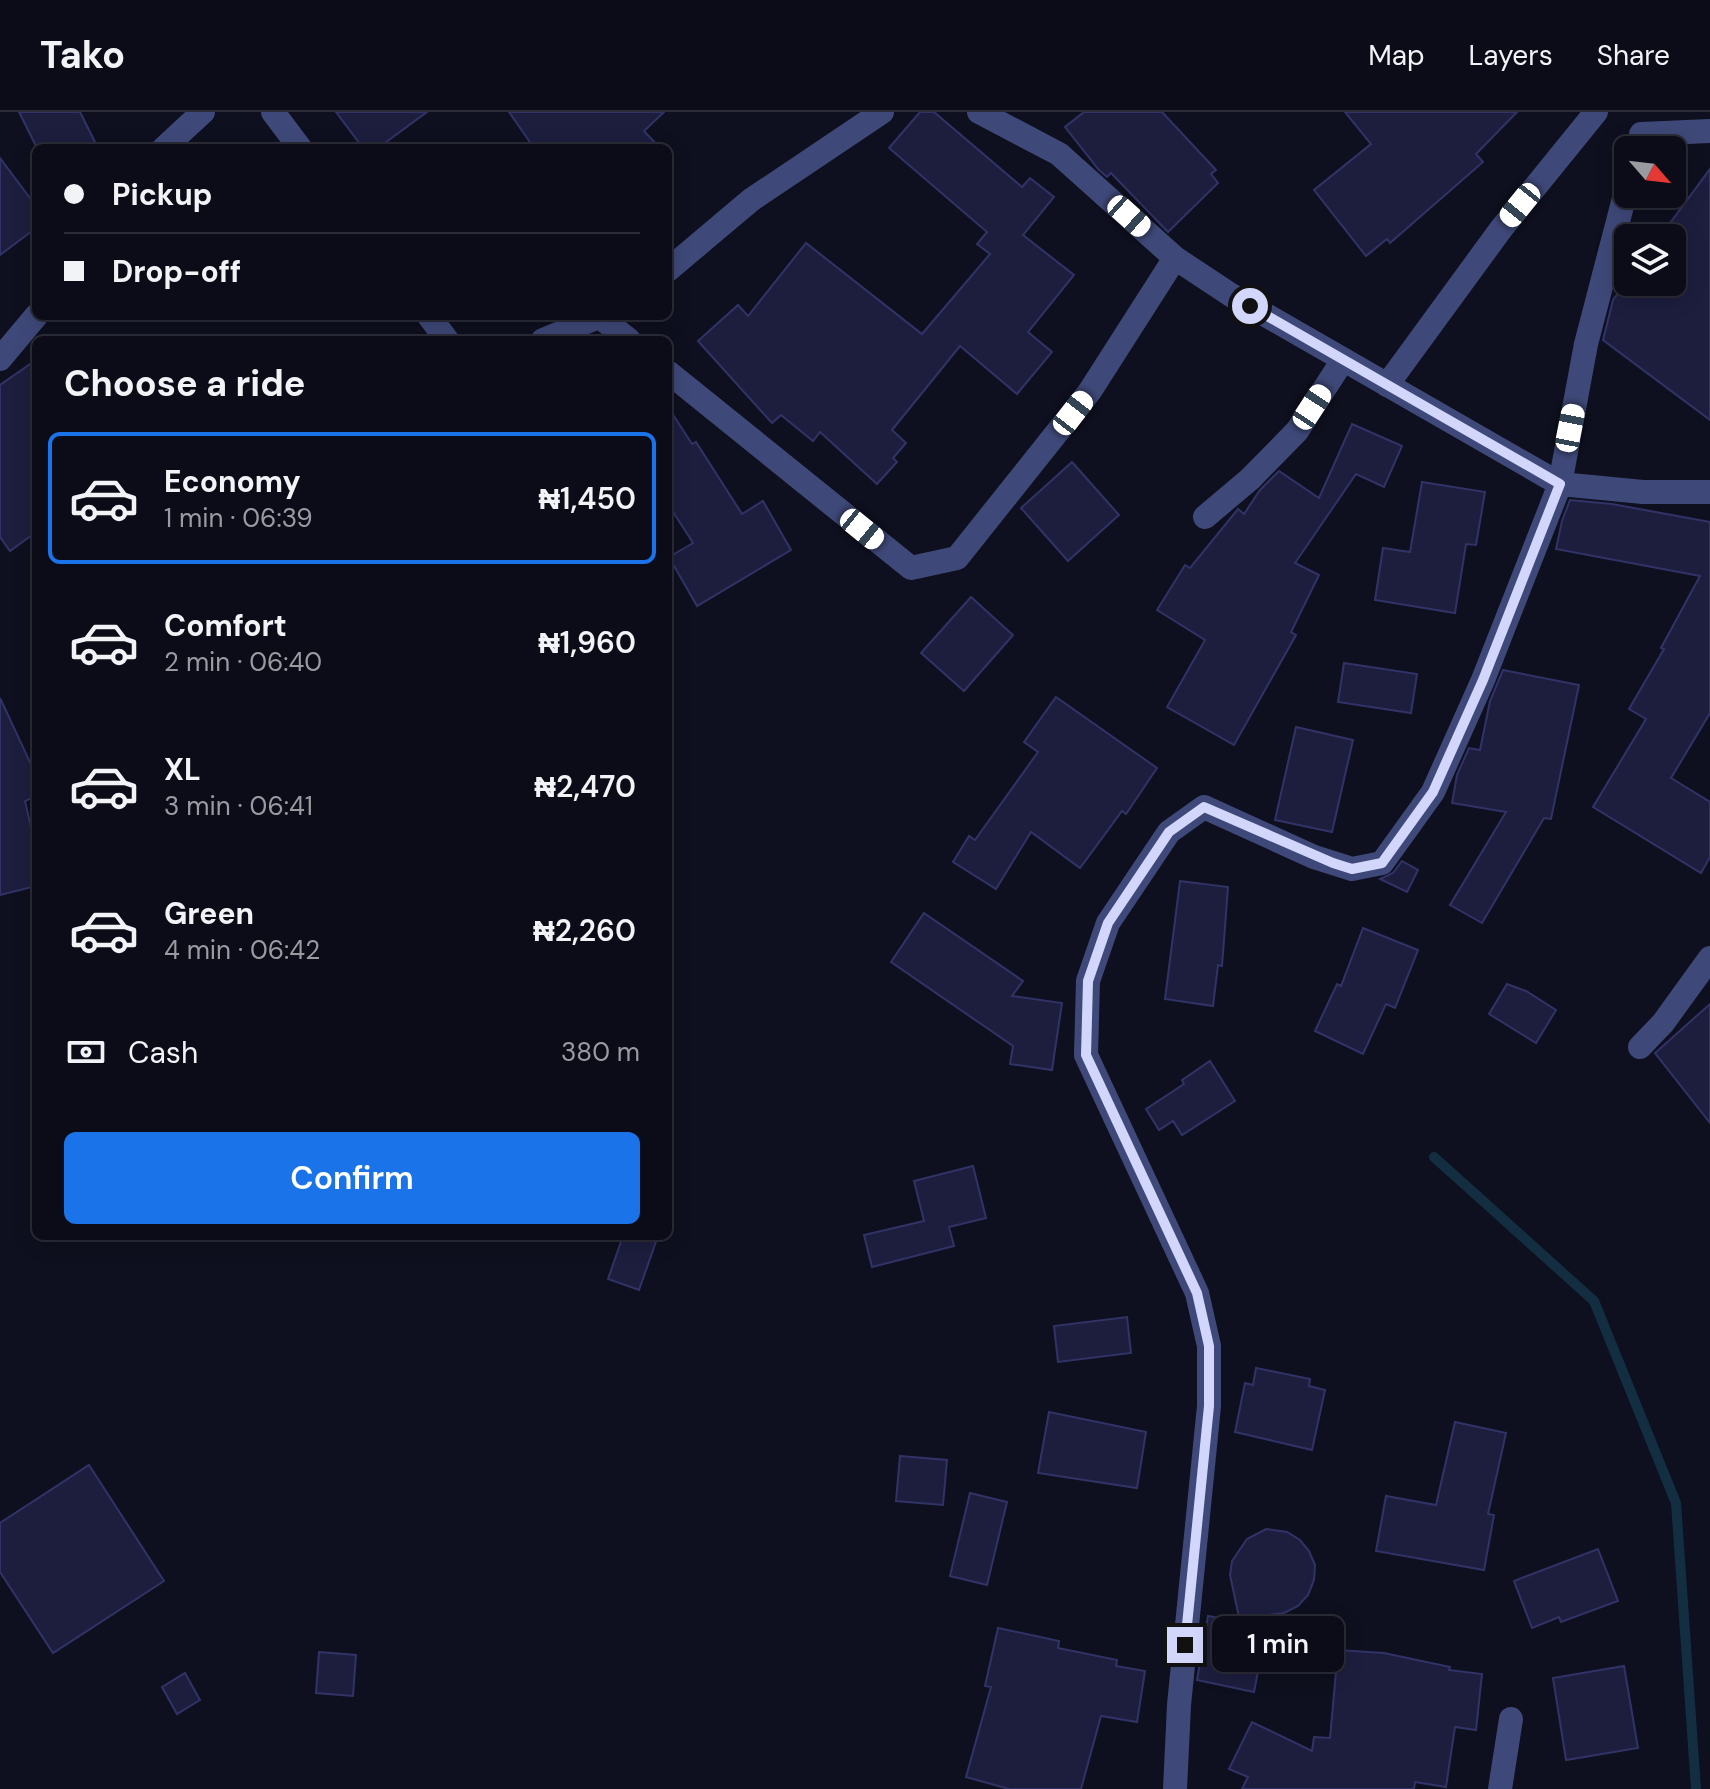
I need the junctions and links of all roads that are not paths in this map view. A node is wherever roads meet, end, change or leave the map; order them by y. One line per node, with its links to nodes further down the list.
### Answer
1 (203, 112): 8 (street)
2 (273, 112): 9 (street)
3 (882, 112): 12 (street)
4 (979, 112): 11 (street)
5 (1596, 112): 21 (street)
6 (1710, 131): 7 (street)
7 (1639, 132)
8 (168, 144)
9 (297, 144)
10 (1621, 208): 22 (street)
11 (1175, 258): 19 (street); 20 (street)
12 (672, 267)
13 (33, 320): 18 (street)
14 (590, 320): 16 (street)
15 (605, 320): 17 (street)
16 (552, 336)
17 (624, 336)
18 (0, 359)
19 (1343, 360): 21 (street); 24 (street)
20 (672, 375)
21 (1387, 385): 22 (street)
22 (1560, 484): 23 (street); 28 (street)
23 (1710, 492)
24 (1205, 517)
25 (1710, 958): 26 (street)
26 (1640, 1047)
27 (1511, 1719): 29 (street)
28 (1175, 1789)
29 (1500, 1789)

